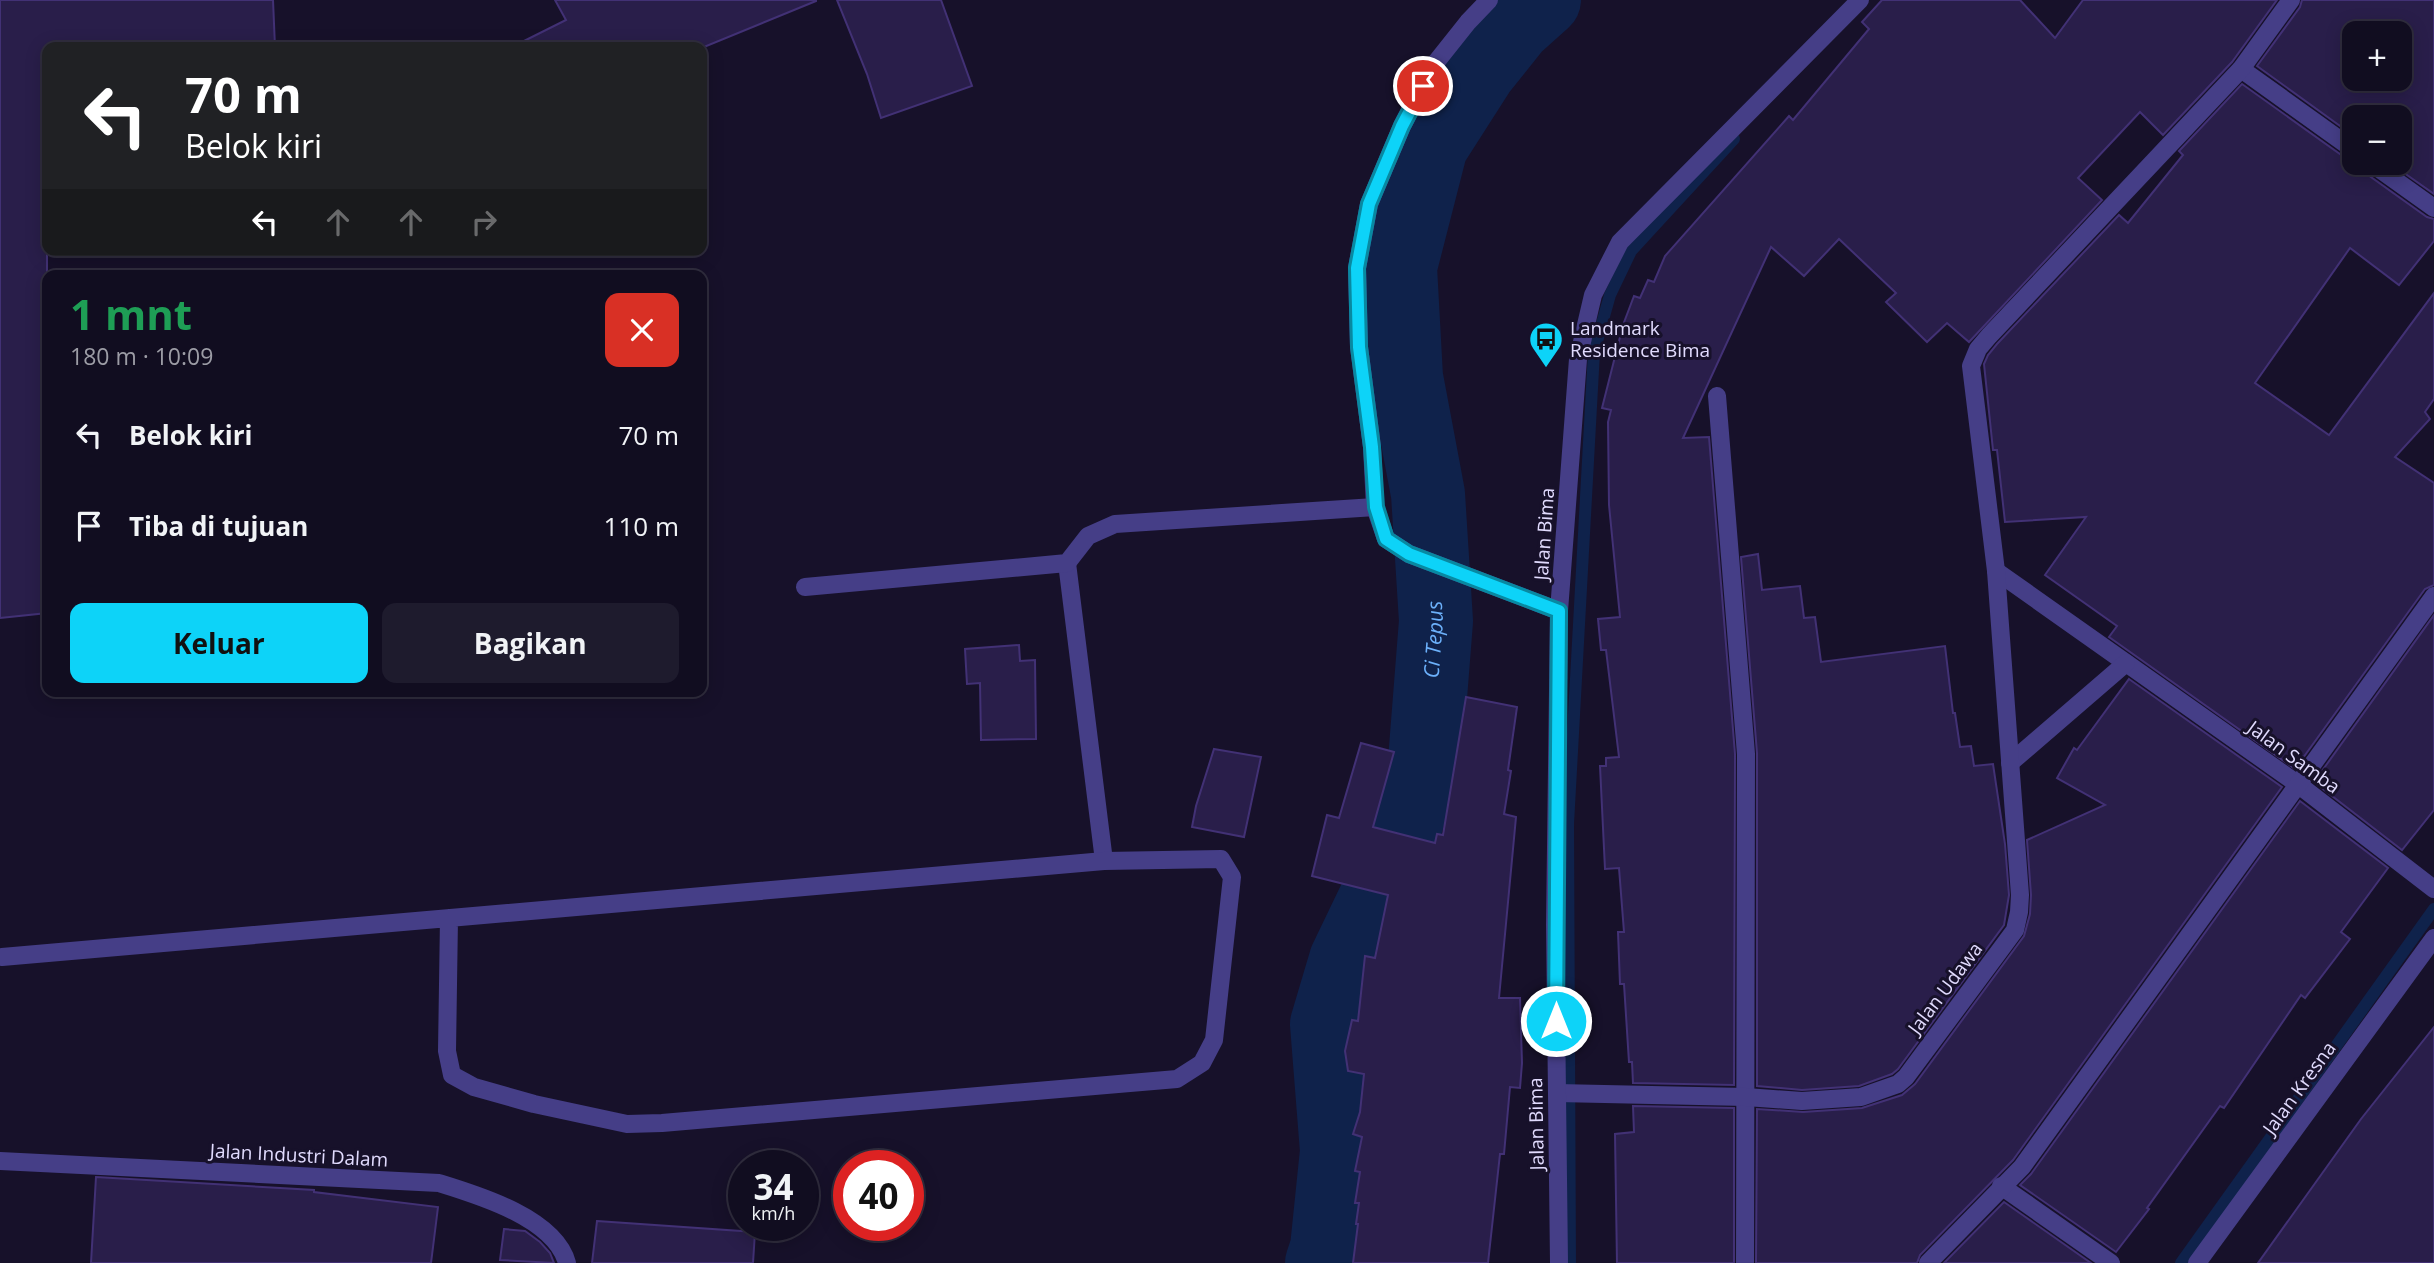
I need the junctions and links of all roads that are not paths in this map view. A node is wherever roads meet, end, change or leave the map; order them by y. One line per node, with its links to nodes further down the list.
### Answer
1 (1489, 0): 9 (street)
2 (1860, 0): 14 (street, Jalan Bima)
3 (2291, 0): 4 (street, Jalan Udawa)
4 (2241, 69): 5 (street); 11 (street, Jalan Udawa)
5 (2342, 141)
6 (2388, 175): 7 (street)
7 (2434, 208)
8 (1717, 396): 24 (street)
9 (1376, 507): 10 (street); 14 (street)
10 (1067, 563): 12 (street); 18 (street)
11 (1996, 570): 15 (street, Jalan Samba); 16 (street, Jalan Udawa)
12 (805, 587)
13 (2434, 596): 17 (street)
14 (1559, 611): 23 (street, Jalan Bima)
15 (2126, 663): 16 (street); 17 (street, Jalan Samba)
16 (2010, 763): 24 (street, Jalan Udawa)
17 (2299, 785): 19 (street, Jalan Samba); 26 (street)
18 (1104, 862): 20 (street); 20 (street)
19 (2434, 889)
20 (449, 918): 22 (street)
21 (2434, 938): 32 (street, Jalan Kresna)
22 (2, 957)
23 (1557, 1093): 24 (street, Jalan Udawa); 28 (street, Jalan Bima)
24 (1746, 1097): 29 (street)
25 (0, 1161): 27 (street, Jalan Industri Dalam)
26 (2001, 1186): 30 (street); 31 (street)
27 (567, 1263)
28 (1559, 1263)
29 (1745, 1263)
30 (1928, 1263)
31 (2111, 1263)
32 (2197, 1263)

